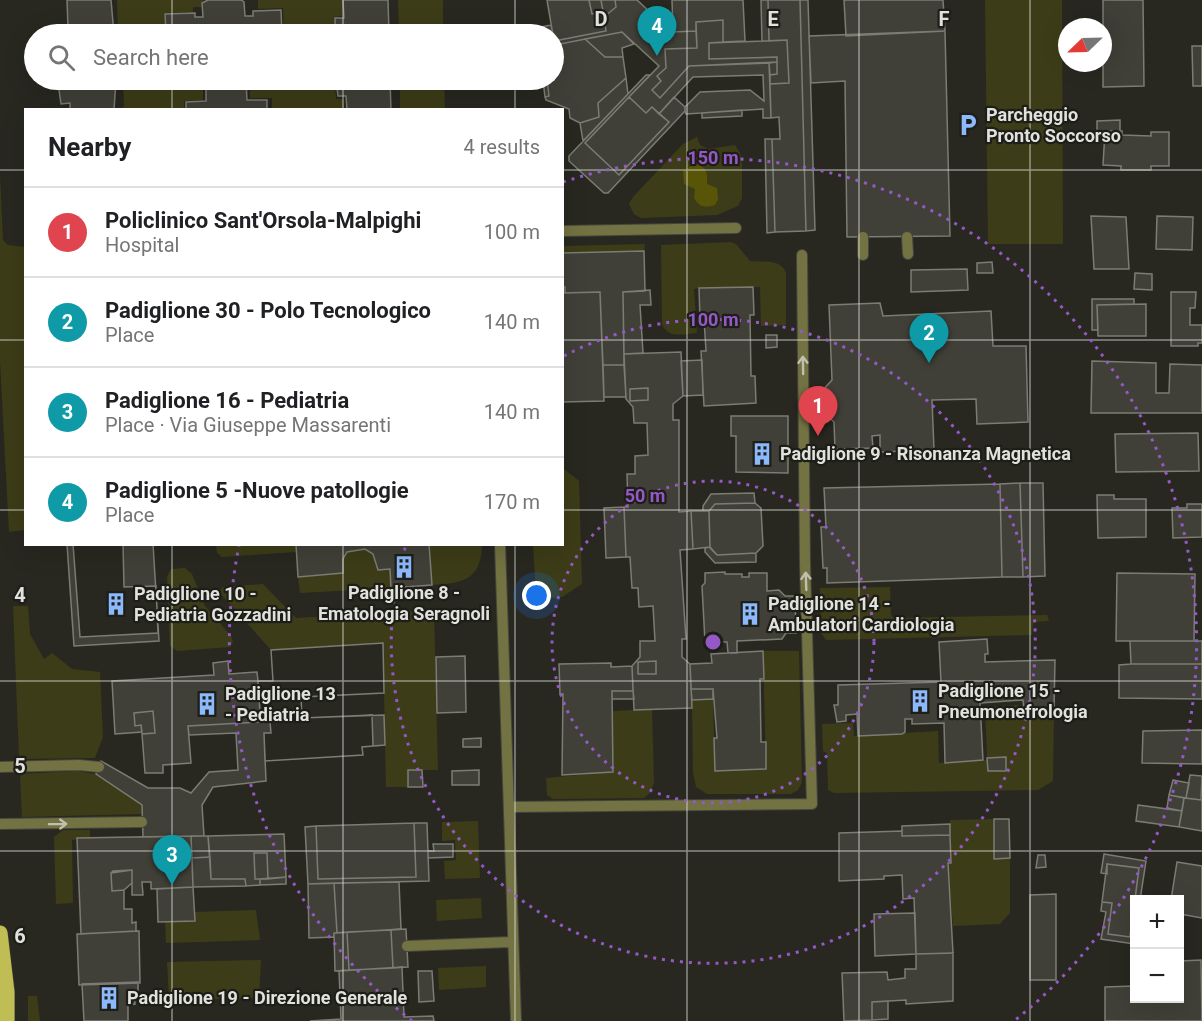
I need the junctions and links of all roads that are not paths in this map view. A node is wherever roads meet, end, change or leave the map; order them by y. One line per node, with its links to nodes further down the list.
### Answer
1 (736, 228): 2 (lane)
2 (564, 231)
3 (863, 237): 7 (lane)
4 (907, 237): 5 (lane)
5 (908, 254)
6 (802, 255): 11 (lane, one-way to 6)
7 (863, 255)
8 (500, 546): 11 (lane)
9 (0, 767): 10 (lane)
10 (99, 767)
11 (509, 807): 15 (lane)
12 (142, 822): 13 (lane, one-way to 12)
13 (0, 824)
14 (0, 933): 17 (main road)
15 (513, 942): 16 (lane); 18 (lane)
16 (407, 946)
17 (7, 1021)
18 (516, 1021)

